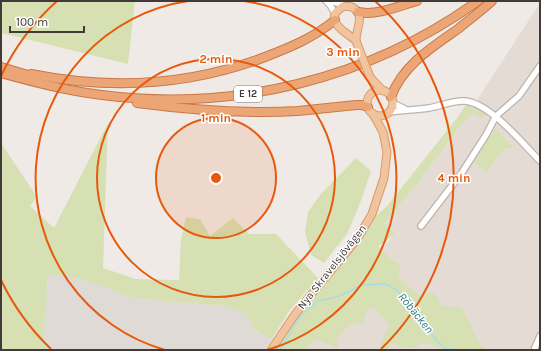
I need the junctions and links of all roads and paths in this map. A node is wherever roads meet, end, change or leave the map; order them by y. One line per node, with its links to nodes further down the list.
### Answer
1 (326, 1): 9 (street)
2 (331, 1): 7 (street)
3 (417, 1): 8 (highway)
4 (471, 1): 13 (highway, E 12)
5 (478, 1): 18 (highway, E 12)
6 (492, 1): 19 (highway)
7 (345, 6): 8 (main road); 9 (main road)
8 (358, 12): 10 (main road)
9 (335, 17): 10 (main road); 13 (highway)
10 (356, 41): 15 (main road, bridge)
11 (540, 66): 23 (street)
12 (1, 67): 13 (highway, E 12)
13 (21, 72)
14 (1, 73): 18 (highway, E 12)
15 (370, 77): 16 (main road); 17 (main road)
16 (383, 91): 17 (main road); 19 (main road)
17 (371, 94): 21 (main road)
18 (103, 95): 21 (highway)
19 (392, 100): 20 (street); 22 (main road)
20 (407, 110): 22 (street); 23 (street)
21 (371, 111): 22 (main road); 24 (main road, Nya Skravelsjövägen)
22 (387, 114): 24 (main road, Nya Skravelsjövägen)
23 (496, 116): 25 (street); 26 (street)
24 (383, 132): 28 (main road, Nya Skravelsjövägen)
25 (540, 161)
26 (421, 226)
27 (540, 336): 29 (street)
28 (271, 350)
29 (534, 350)

